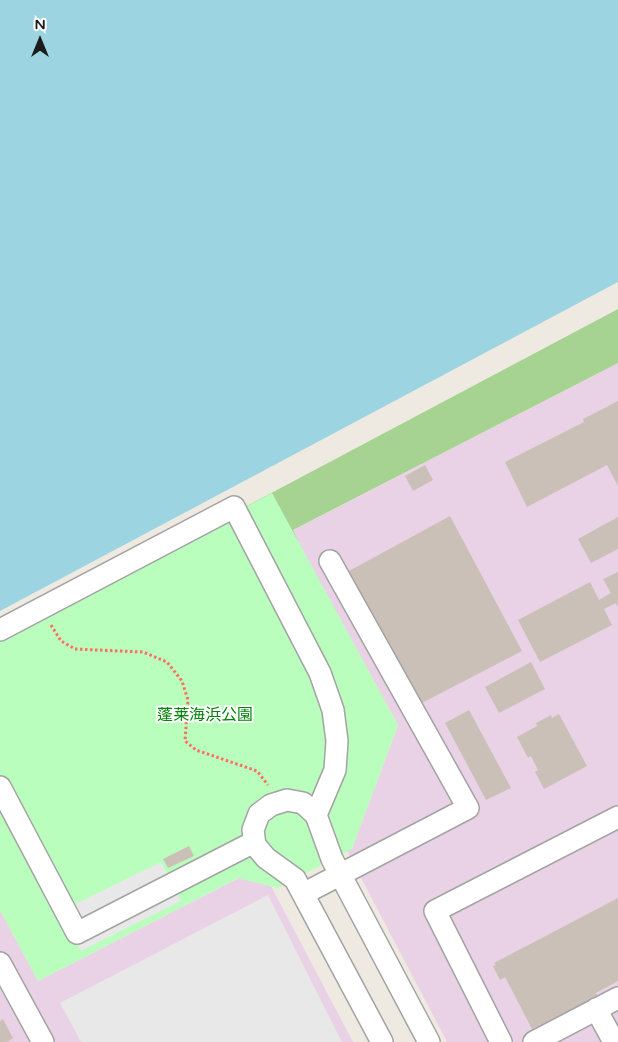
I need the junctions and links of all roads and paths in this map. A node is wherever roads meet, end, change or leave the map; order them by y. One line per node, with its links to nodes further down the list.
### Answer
1 (330, 561): 9 (street)
2 (41, 609): 3 (street); 5 (path); 6 (street)
3 (0, 630)
4 (0, 787): 8 (street)
5 (280, 802): 6 (street); 8 (street)
6 (316, 815): 9 (street)
7 (618, 817): 17 (street)
8 (254, 842): 10 (street)
9 (336, 866): 10 (street); 16 (street)
10 (299, 886): 15 (street)
11 (0, 963): 14 (street)
12 (618, 998): 13 (street)
13 (596, 1009): 18 (street); 19 (street)
14 (43, 1042)
15 (382, 1042)
16 (429, 1042)
17 (501, 1042)
18 (534, 1042)
19 (614, 1042)

